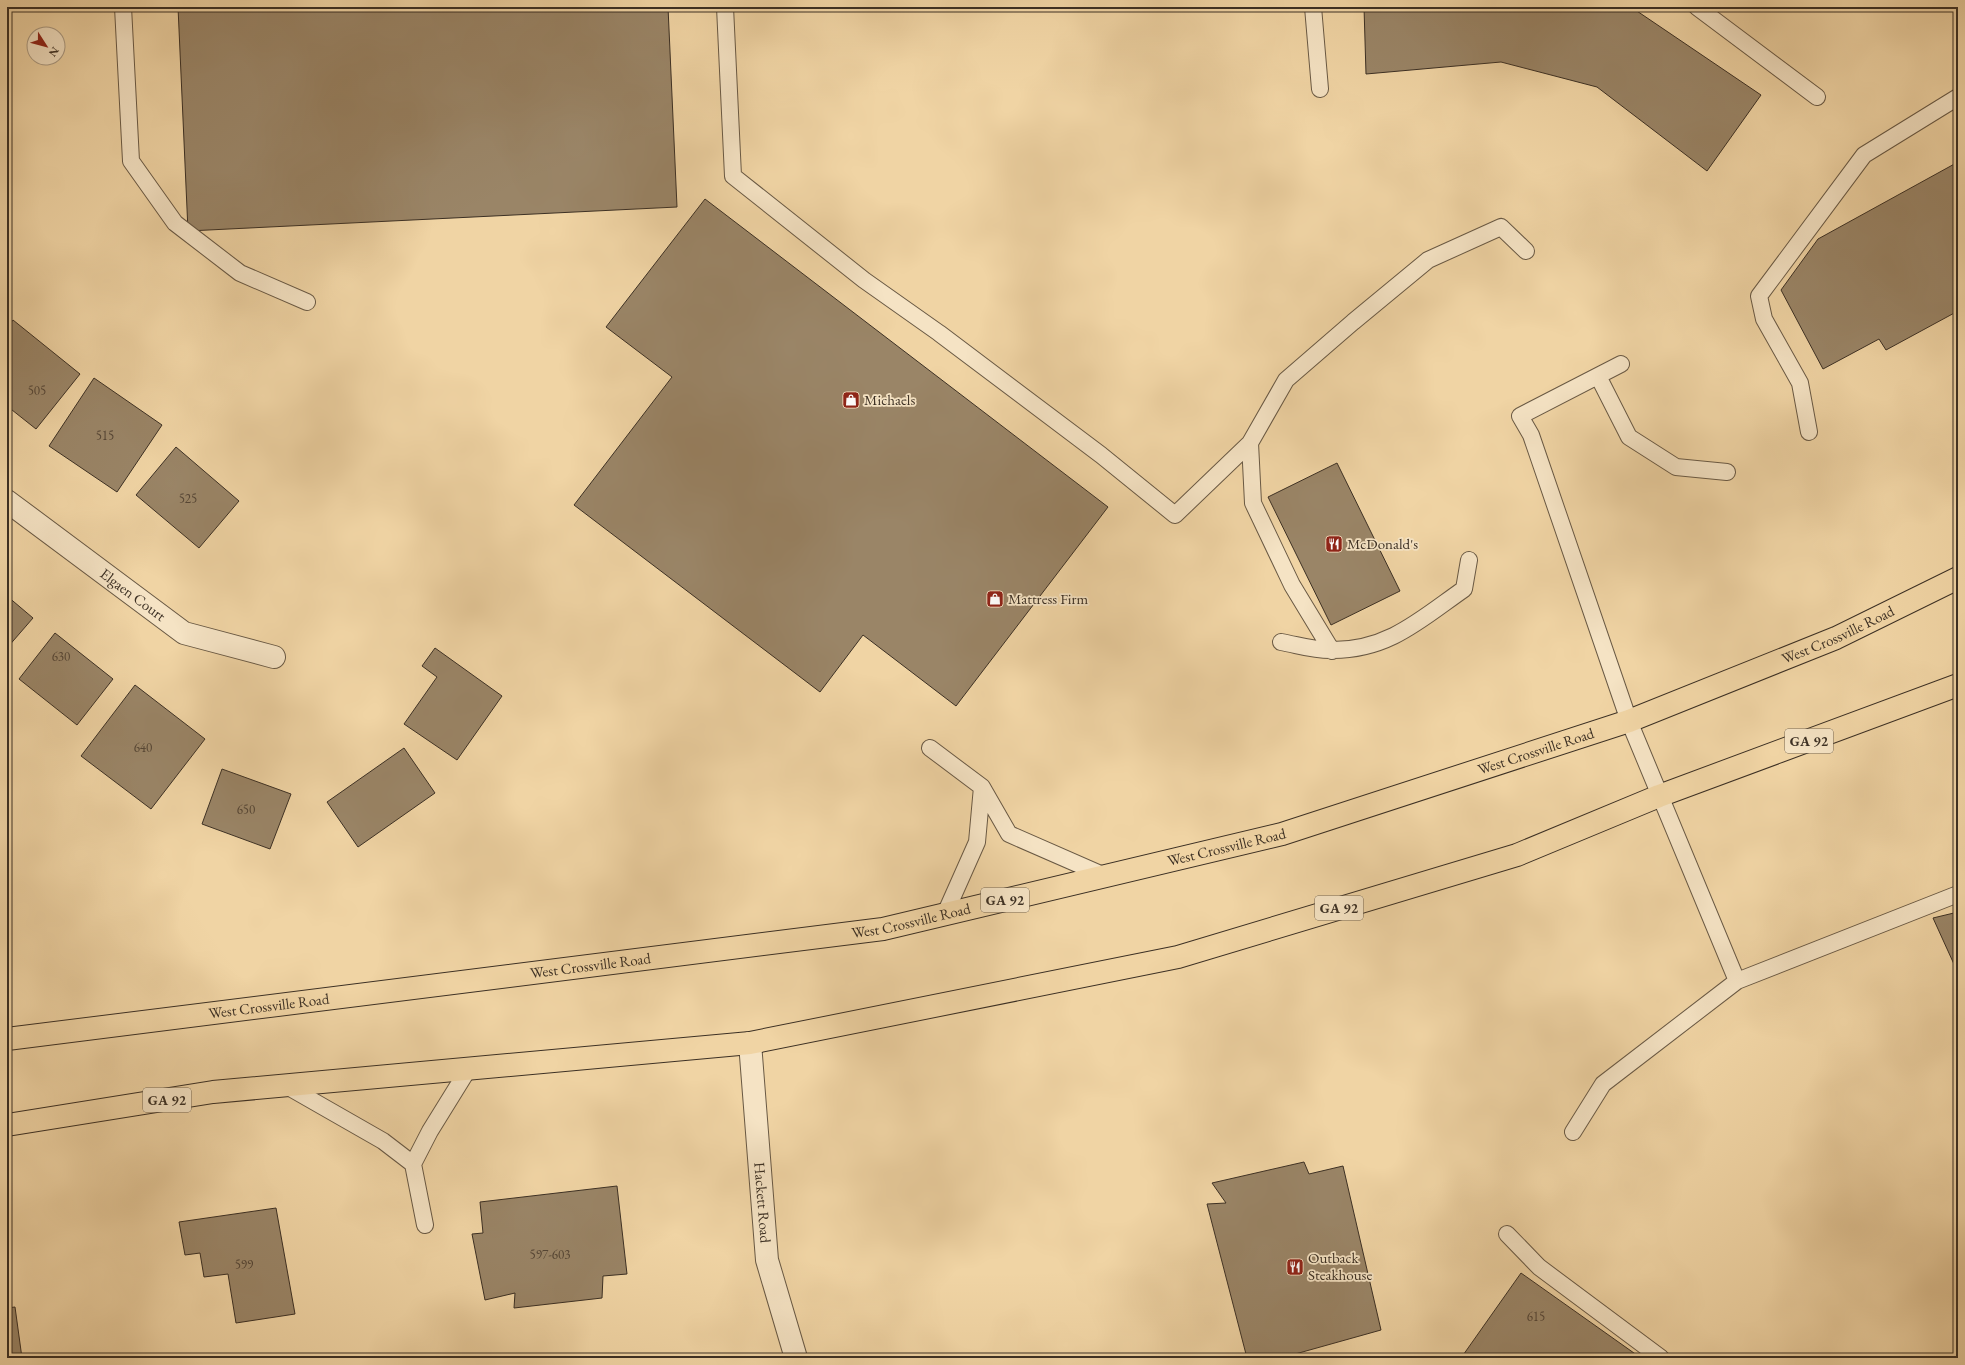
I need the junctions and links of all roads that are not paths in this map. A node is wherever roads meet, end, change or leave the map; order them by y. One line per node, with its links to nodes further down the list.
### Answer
1 (123, 7): 9 (lane)
2 (725, 7): 13 (lane)
3 (1313, 7): 5 (lane)
4 (1697, 7): 7 (lane)
5 (1320, 89)
6 (1958, 96): 12 (lane)
7 (1817, 97)
8 (1526, 251): 13 (lane)
9 (307, 302)
10 (1621, 364): 11 (lane)
11 (1598, 376): 14 (lane); 22 (lane)
12 (1808, 432)
13 (1250, 443): 19 (lane)
14 (1728, 472)
15 (7, 501): 20 (street, Elgaen Court)
16 (1469, 560): 19 (lane)
17 (1958, 578): 22 (main road, West Crossville Road / GA 92)
18 (1281, 642): 19 (lane)
19 (1332, 651)
20 (274, 657)
21 (1958, 685): 25 (main road, GA 92)
22 (1629, 721): 25 (lane); 26 (main road, West Crossville Road / GA 92)
23 (930, 748): 24 (lane)
24 (982, 787): 26 (lane); 28 (lane)
25 (1659, 796): 29 (lane); 31 (main road, GA 92)
26 (1105, 876): 28 (main road, West Crossville Road / GA 92)
27 (1958, 894): 29 (lane)
28 (945, 914): 30 (main road, West Crossville Road / GA 92)
29 (1737, 982): 35 (lane)
30 (7, 1040)
31 (750, 1043): 32 (main road, GA 92); 39 (street, Hackett Road)
32 (468, 1068): 33 (main road, GA 92); 36 (lane)
33 (286, 1086): 34 (main road, GA 92); 36 (lane)
34 (7, 1125)
35 (1572, 1132)
36 (413, 1164): 37 (lane)
37 (425, 1225)
38 (1507, 1234): 40 (lane)
39 (796, 1358)
40 (1661, 1358)

